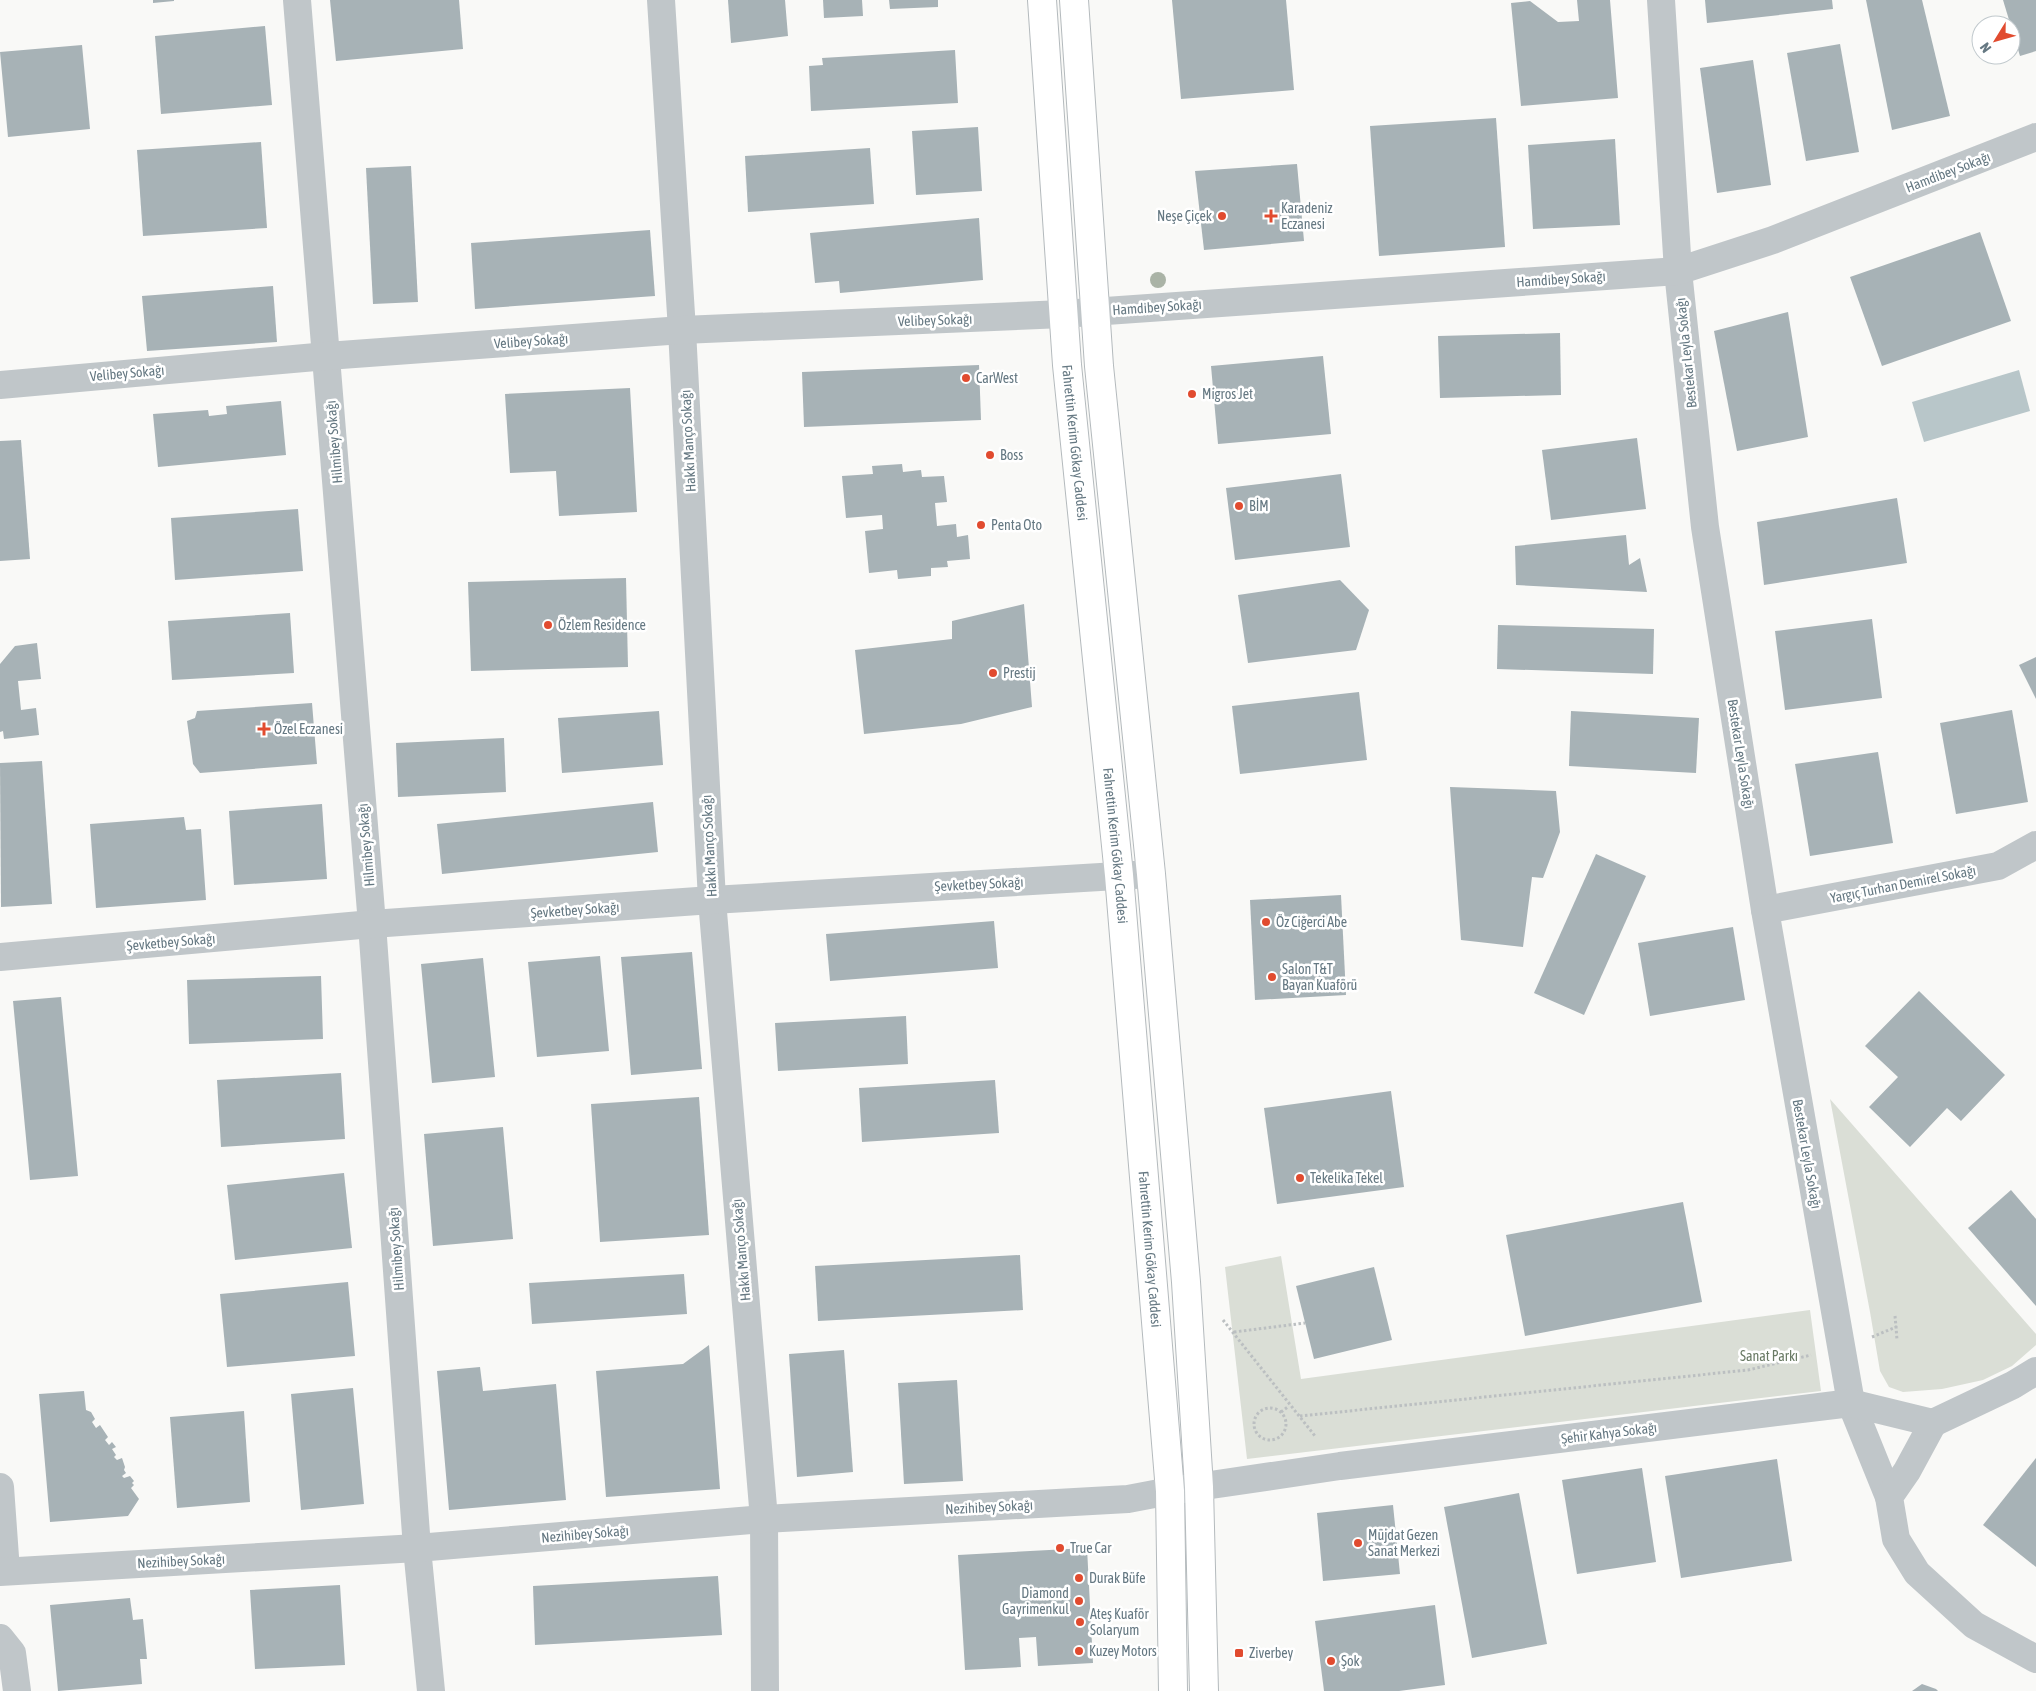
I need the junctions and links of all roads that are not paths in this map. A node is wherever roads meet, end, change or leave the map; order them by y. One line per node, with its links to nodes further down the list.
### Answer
1 (297, 0): 11 (street, Hilmibey Sokağı)
2 (661, 0): 10 (street, Hakkı Manço Sokağı)
3 (1042, 0): 9 (main road, Fahrettin Kerim Gökay Caddesi)
4 (1074, 0): 8 (main road)
5 (1660, 0): 7 (street, Bestekar Leyla Sokağı)
6 (2036, 137): 7 (street, Hamdibey Sokağı)
7 (1678, 271): 8 (street, Hamdibey Sokağı); 17 (street, Bestekar Leyla Sokağı)
8 (1094, 312): 9 (street, Hamdibey Sokağı); 14 (main road)
9 (1063, 314): 10 (street, Velibey Sokağı); 15 (main road, Fahrettin Kerim Gökay Caddesi)
10 (682, 330): 11 (street, Velibey Sokağı); 16 (street, Hakkı Manço Sokağı)
11 (327, 356): 12 (street, Velibey Sokağı); 18 (street, Hilmibey Sokağı)
12 (0, 385)
13 (2036, 845): 17 (street, Yargıç Turhan Demirel Sokağı)
14 (1151, 874): 15 (street, Şevketbey Sokağı); 24 (main road)
15 (1119, 875): 16 (street, Şevketbey Sokağı); 25 (main road, Fahrettin Kerim Gökay Caddesi)
16 (712, 900): 18 (street, Şevketbey Sokağı); 27 (street, Hakkı Manço Sokağı)
17 (1765, 910): 21 (street, Bestekar Leyla Sokağı)
18 (372, 924): 19 (street, Şevketbey Sokağı); 28 (street, Hilmibey Sokağı)
19 (0, 957)
20 (2036, 1371): 22 (street)
21 (1850, 1403): 22 (street, Şehir Kahya Sokağı); 24 (street, Şehir Kahya Sokağı); 26 (street, Bestekar Leyla Sokağı)
22 (1933, 1423): 26 (street)
23 (0, 1487): 29 (street)
24 (1199, 1487): 25 (street, Şehir Kahya Sokağı); 36 (main road)
25 (1170, 1491): 27 (street, Nezihibey Sokağı); 35 (main road, Fahrettin Kerim Gökay Caddesi)
26 (1889, 1496): 31 (street, Bestekar Leyla Sokağı)
27 (764, 1518): 28 (street, Nezihibey Sokağı); 34 (street, Hakkı Manço Sokağı)
28 (417, 1548): 29 (street, Nezihibey Sokağı); 33 (street, Hilmibey Sokağı)
29 (3, 1571)
30 (0, 1638): 32 (street)
31 (2036, 1660)
32 (18, 1691)
33 (431, 1691)
34 (765, 1691)
35 (1173, 1691)
36 (1204, 1691)

